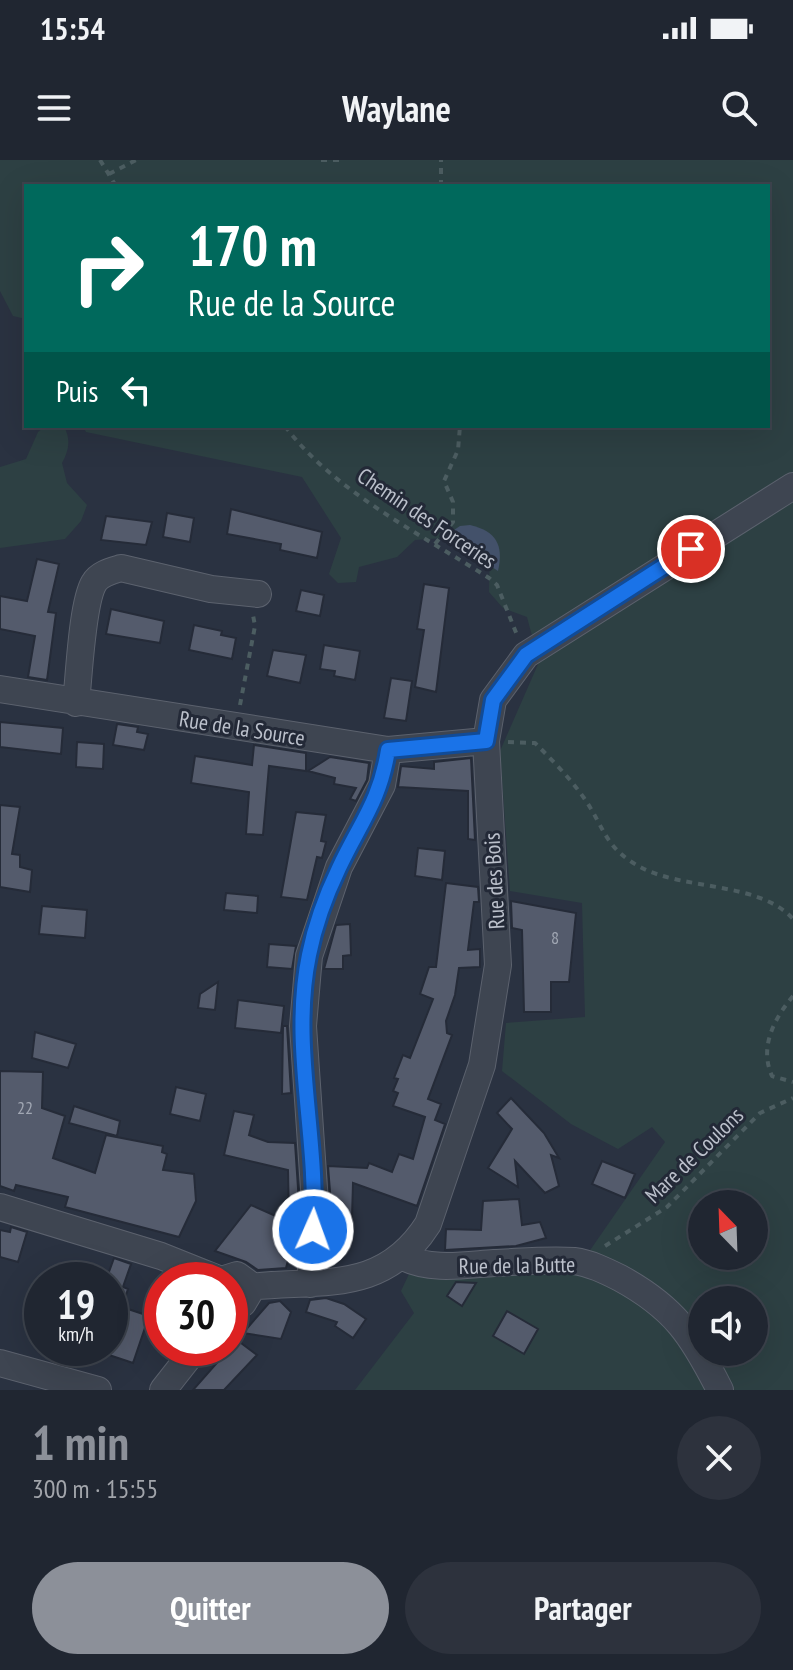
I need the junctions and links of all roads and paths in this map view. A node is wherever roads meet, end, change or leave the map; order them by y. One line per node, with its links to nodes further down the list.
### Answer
1 (100, 160): 6 (path)
2 (136, 160): 6 (path)
3 (321, 160): 4 (path)
4 (340, 160)
5 (441, 160): 8 (path)
6 (109, 174): 7 (path)
7 (115, 184)
8 (441, 184)
9 (286, 428): 12 (path, Chemin des Forceries)
10 (460, 428): 12 (path)
11 (793, 486): 14 (street, Rue des Bois)
12 (435, 544): 14 (path, Chemin des Forceries)
13 (253, 593): 16 (street); 17 (path)
14 (526, 655): 18 (street, Rue des Bois)
15 (0, 689): 16 (street, Rue de la Source)
16 (76, 703): 17 (street, Rue de la Source)
17 (236, 727): 19 (street, Rue de la Source)
18 (486, 741): 19 (street, Rue de la Source); 20 (path); 25 (street, Rue des Bois)
19 (388, 750): 28 (street)
20 (793, 919)
21 (793, 996): 22 (path)
22 (793, 1082)
23 (793, 1098): 26 (path, Mare de Coulons)
24 (0, 1207): 27 (street)
25 (403, 1257): 26 (street, Rue de la Butte); 28 (street, Rue des Bois)
26 (576, 1261): 34 (street, Rue de la Butte)
27 (176, 1262)
28 (310, 1284): 29 (street, Rue des Bois)
29 (248, 1295)
30 (0, 1363): 32 (street)
31 (182, 1366): 33 (street)
32 (98, 1390)
33 (163, 1390)
34 (720, 1390)

